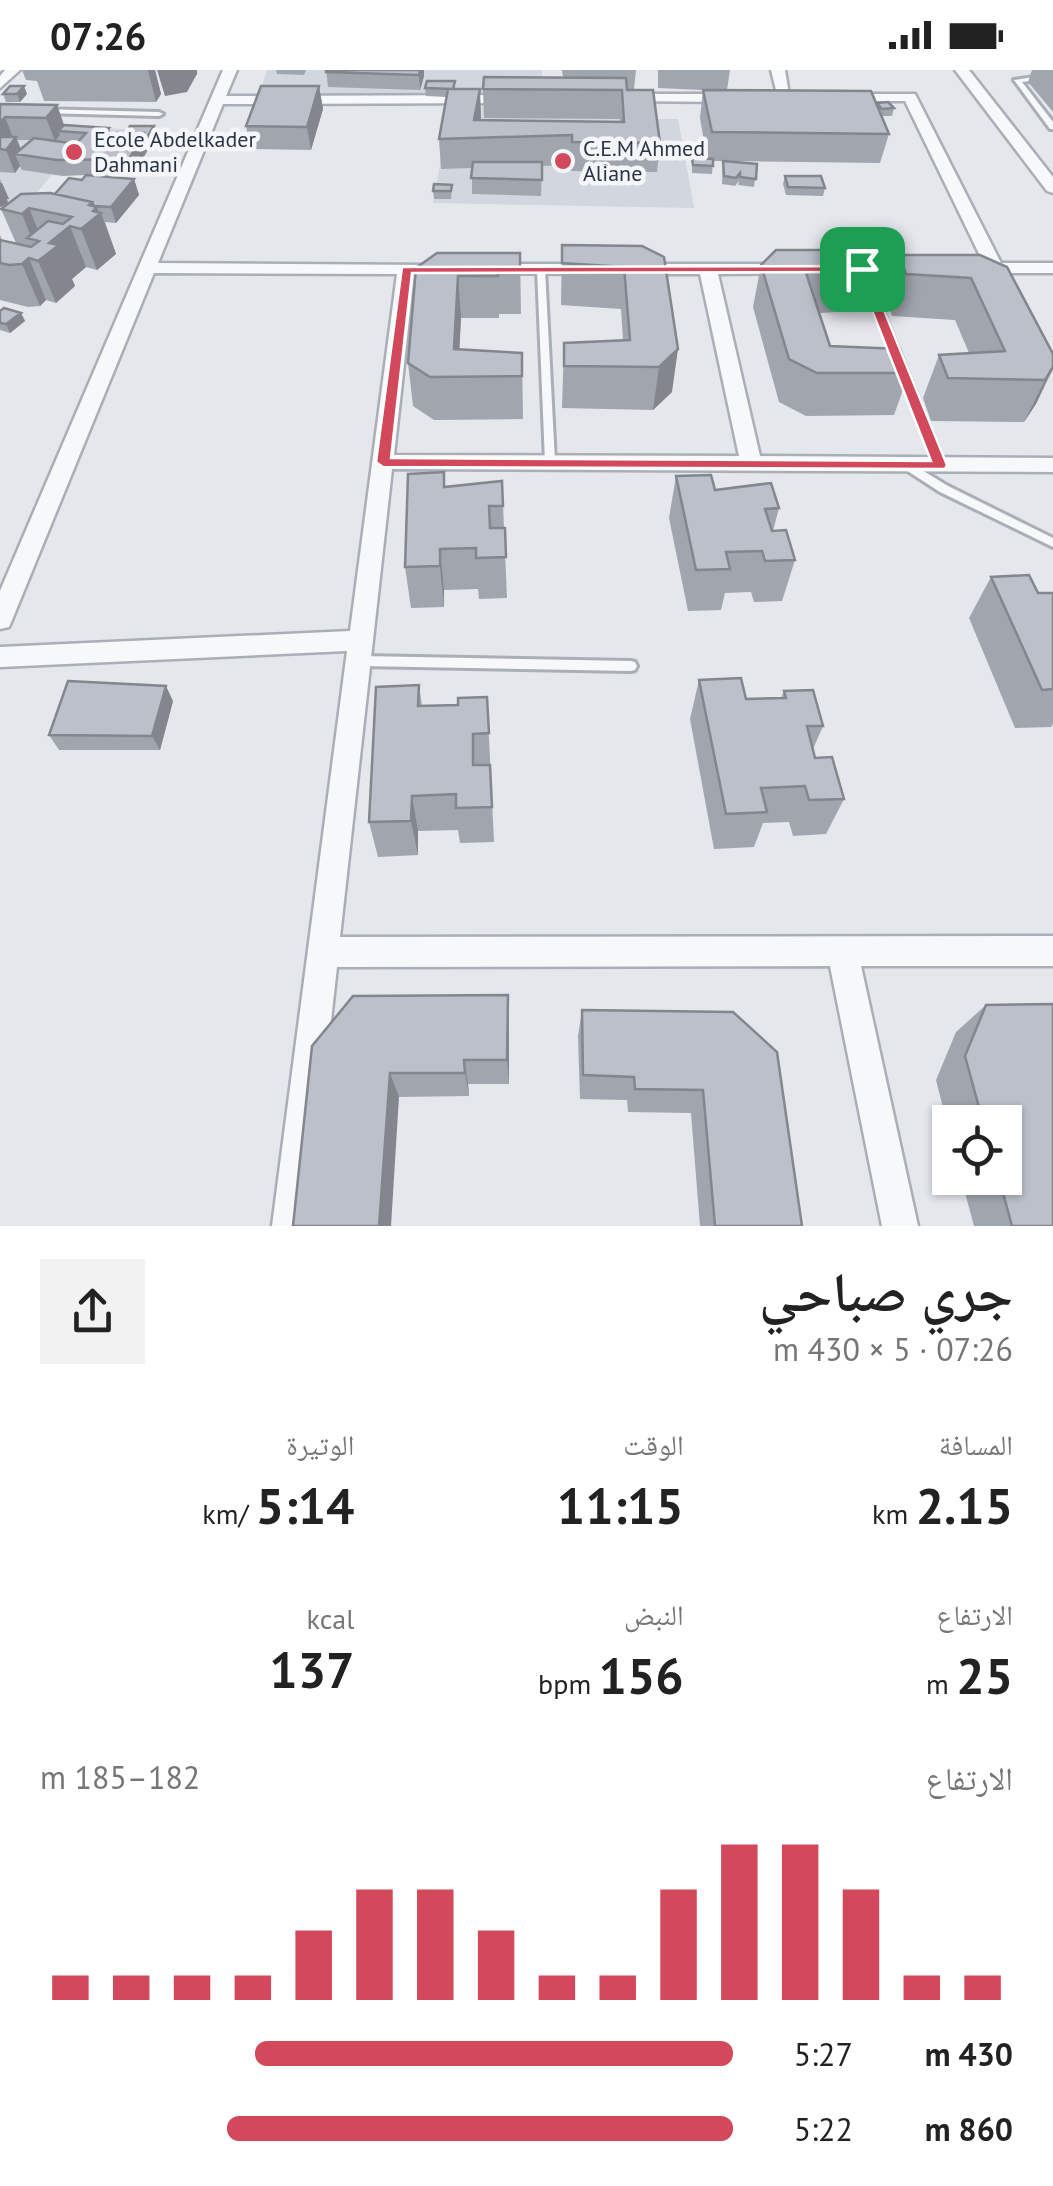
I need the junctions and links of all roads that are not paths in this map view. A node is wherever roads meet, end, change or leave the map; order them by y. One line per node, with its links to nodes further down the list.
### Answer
1 (12, 70): 6 (street)
2 (230, 70): 14 (street)
3 (778, 70): 10 (street)
4 (962, 70): 18 (street)
5 (1053, 76): 17 (lane)
6 (0, 84)
7 (609, 98): 8 (street)
8 (746, 98)
9 (766, 98): 10 (street)
10 (785, 98): 11 (street)
11 (803, 98)
12 (820, 98): 25 (street)
13 (531, 99): 14 (street)
14 (218, 100): 19 (street)
15 (20, 110): 16 (lane)
16 (159, 114)
17 (1053, 127)
18 (1053, 188)
19 (149, 268): 21 (street); 33 (street)
20 (1053, 268): 25 (street)
21 (406, 269): 22 (street); 26 (street)
22 (541, 269): 23 (street); 27 (lane)
23 (708, 269): 24 (street); 28 (street)
24 (862, 269): 25 (street); 30 (lane)
25 (1006, 274)
26 (383, 462): 27 (street); 34 (street)
27 (550, 462): 28 (street)
28 (750, 462): 29 (street)
29 (907, 465): 30 (street); 32 (lane)
30 (940, 465): 31 (street)
31 (1053, 465)
32 (1053, 543)
33 (0, 620)
34 (362, 650): 35 (street); 36 (lane); 38 (street)
35 (0, 657)
36 (630, 666)
37 (1053, 951): 39 (street)
38 (324, 952): 39 (street); 40 (street)
39 (843, 954): 41 (street)
40 (290, 1226)
41 (900, 1226)

